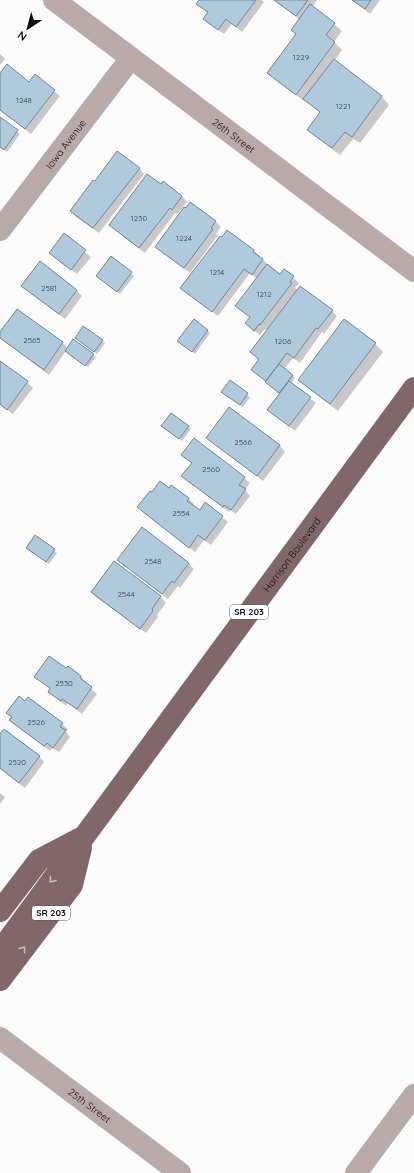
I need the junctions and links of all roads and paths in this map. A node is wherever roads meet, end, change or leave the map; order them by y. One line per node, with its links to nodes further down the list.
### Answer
1 (54, 0): 2 (street, 26th Street)
2 (131, 58): 3 (street, Iowa Avenue); 4 (street, 26th Street)
3 (0, 230)
4 (414, 271)
5 (414, 388): 6 (main road, Harrison Boulevard / SR 203)
6 (83, 837): 7 (main road, Harrison Boulevard / SR 203); 8 (main road, one-way to 8); 9 (main road, Harrison Boulevard / SR 203, one-way to 6)
7 (0, 911)
8 (0, 951)
9 (0, 980)
10 (0, 1038): 12 (street, 25th Street)
11 (414, 1095): 13 (street)
12 (180, 1173)
13 (356, 1173)

